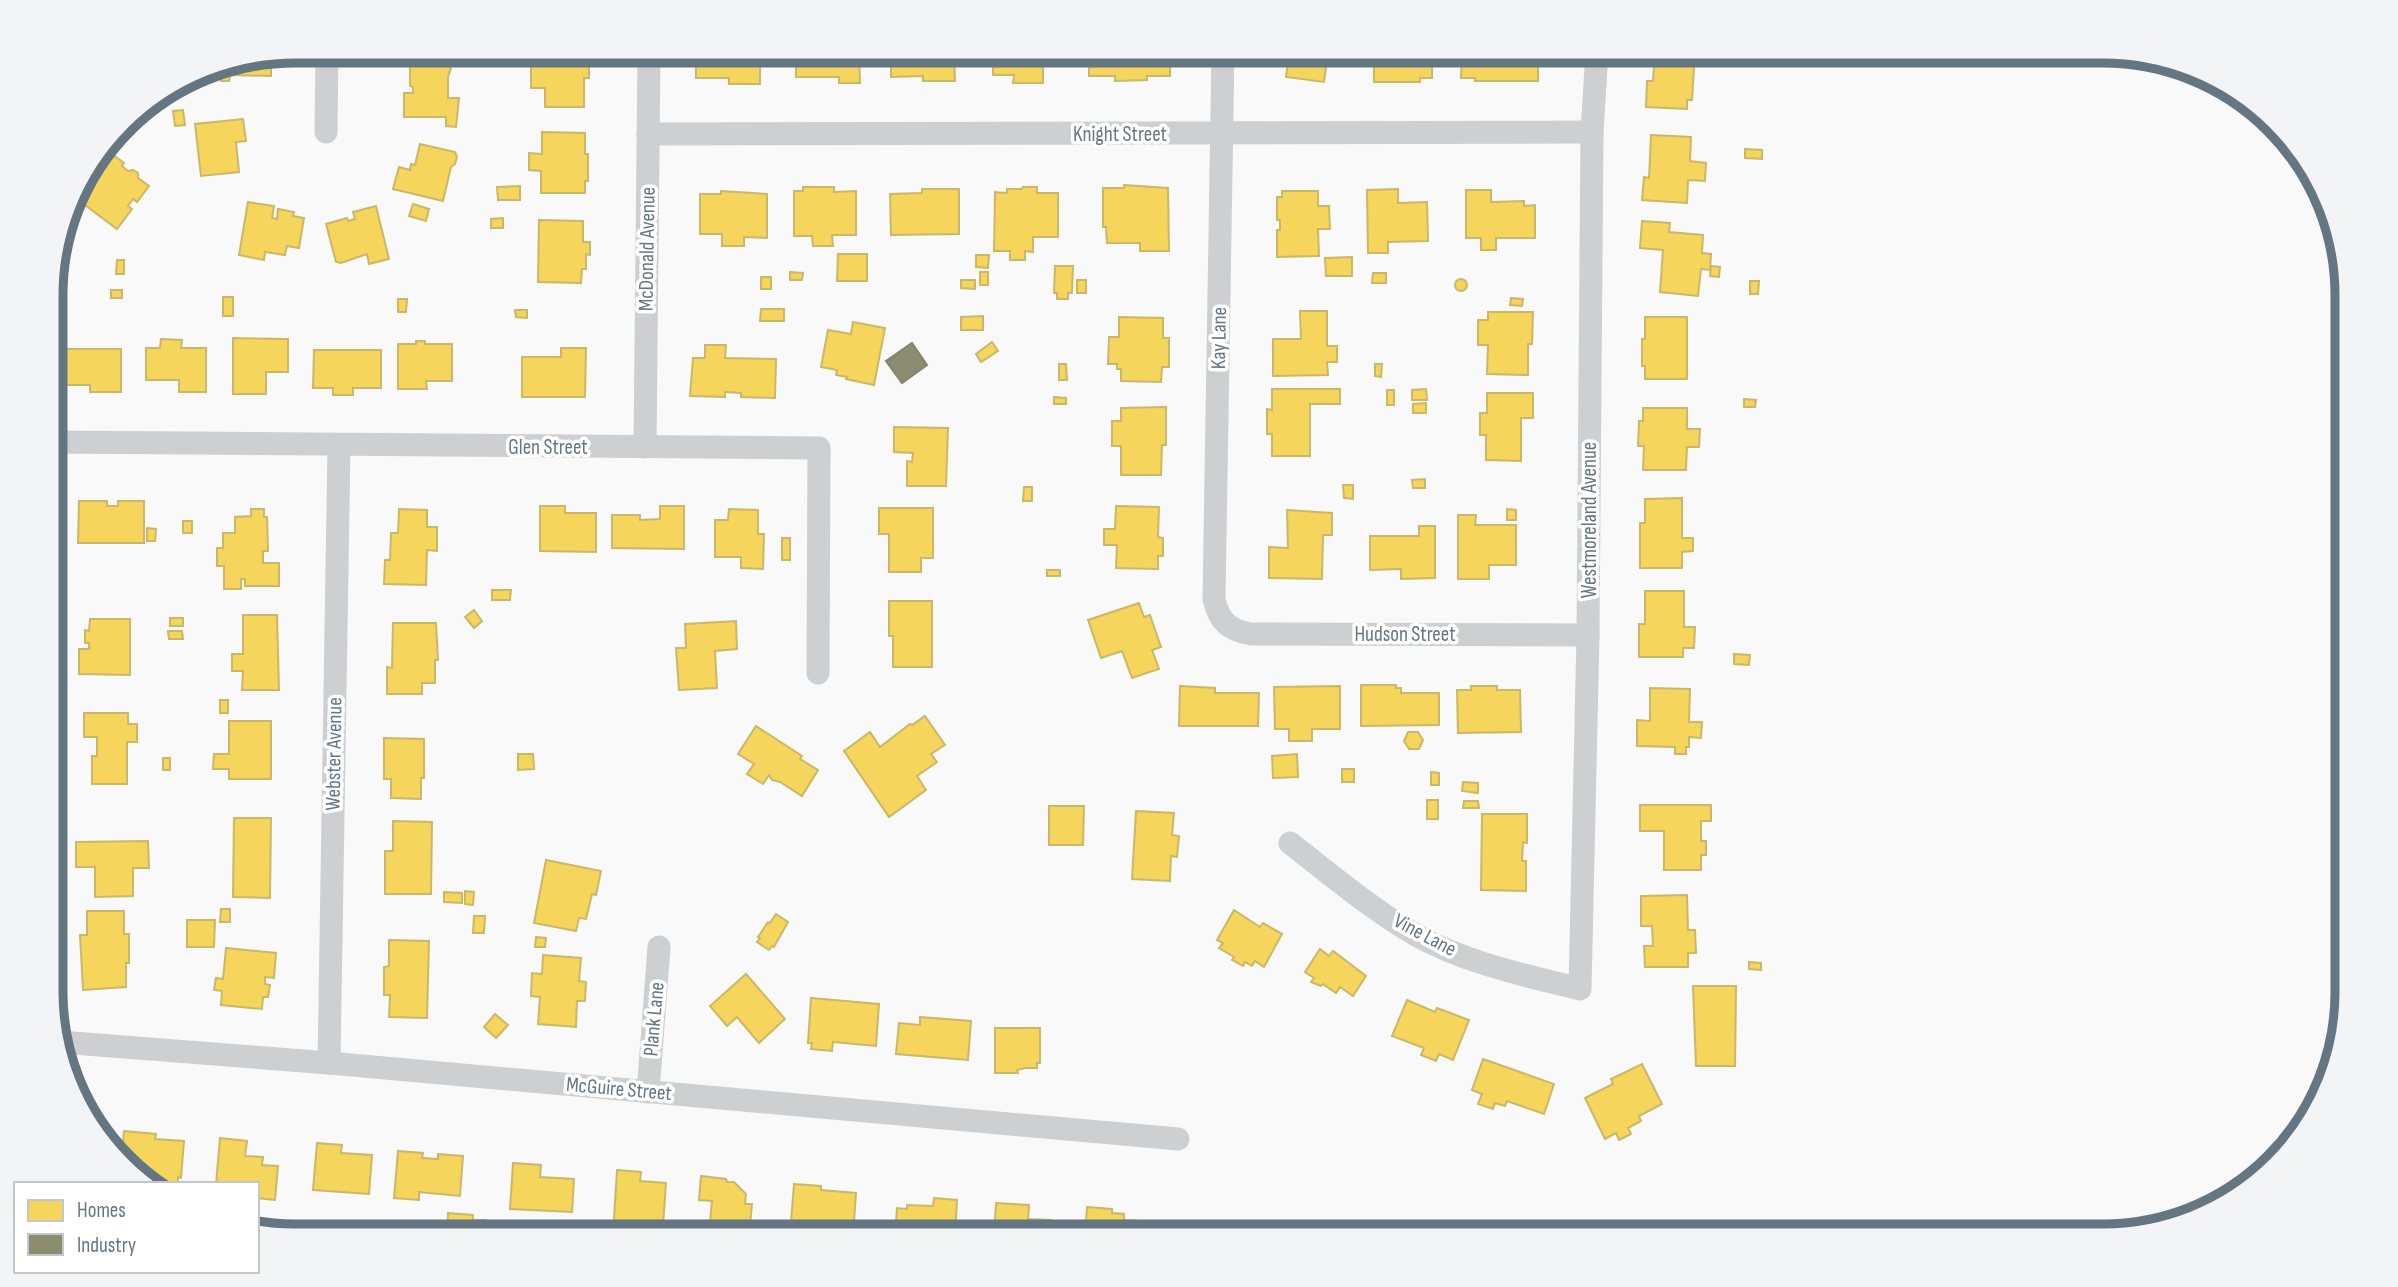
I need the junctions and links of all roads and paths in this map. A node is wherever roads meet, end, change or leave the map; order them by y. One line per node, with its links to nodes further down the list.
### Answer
1 (327, 63): 5 (street)
2 (649, 63): 7 (street, McDonald Avenue)
3 (1223, 63): 8 (street, Kay Lane)
4 (1596, 63): 6 (street, Westmoreland Avenue)
5 (326, 132)
6 (1592, 132): 8 (street, Knight Street); 13 (street, Westmoreland Avenue)
7 (648, 134): 8 (street, Knight Street); 11 (street, McDonald Avenue)
8 (1223, 134): 12 (street, Kay Lane)
9 (63, 442): 10 (street, Glen Street)
10 (339, 445): 11 (street, Glen Street); 19 (street, Webster Avenue)
11 (645, 447): 14 (street, Glen Street)
12 (1224, 624): 13 (street, Hudson Street)
13 (1588, 635): 17 (street, Westmoreland Avenue)
14 (818, 673)
15 (1290, 843): 17 (street, Vine Lane)
16 (659, 947): 20 (street, Plank Lane)
17 (1580, 989)
18 (69, 1043): 19 (street, McGuire Street)
19 (329, 1063): 20 (street, McGuire Street)
20 (648, 1092): 21 (street, McGuire Street)
21 (1178, 1139)

